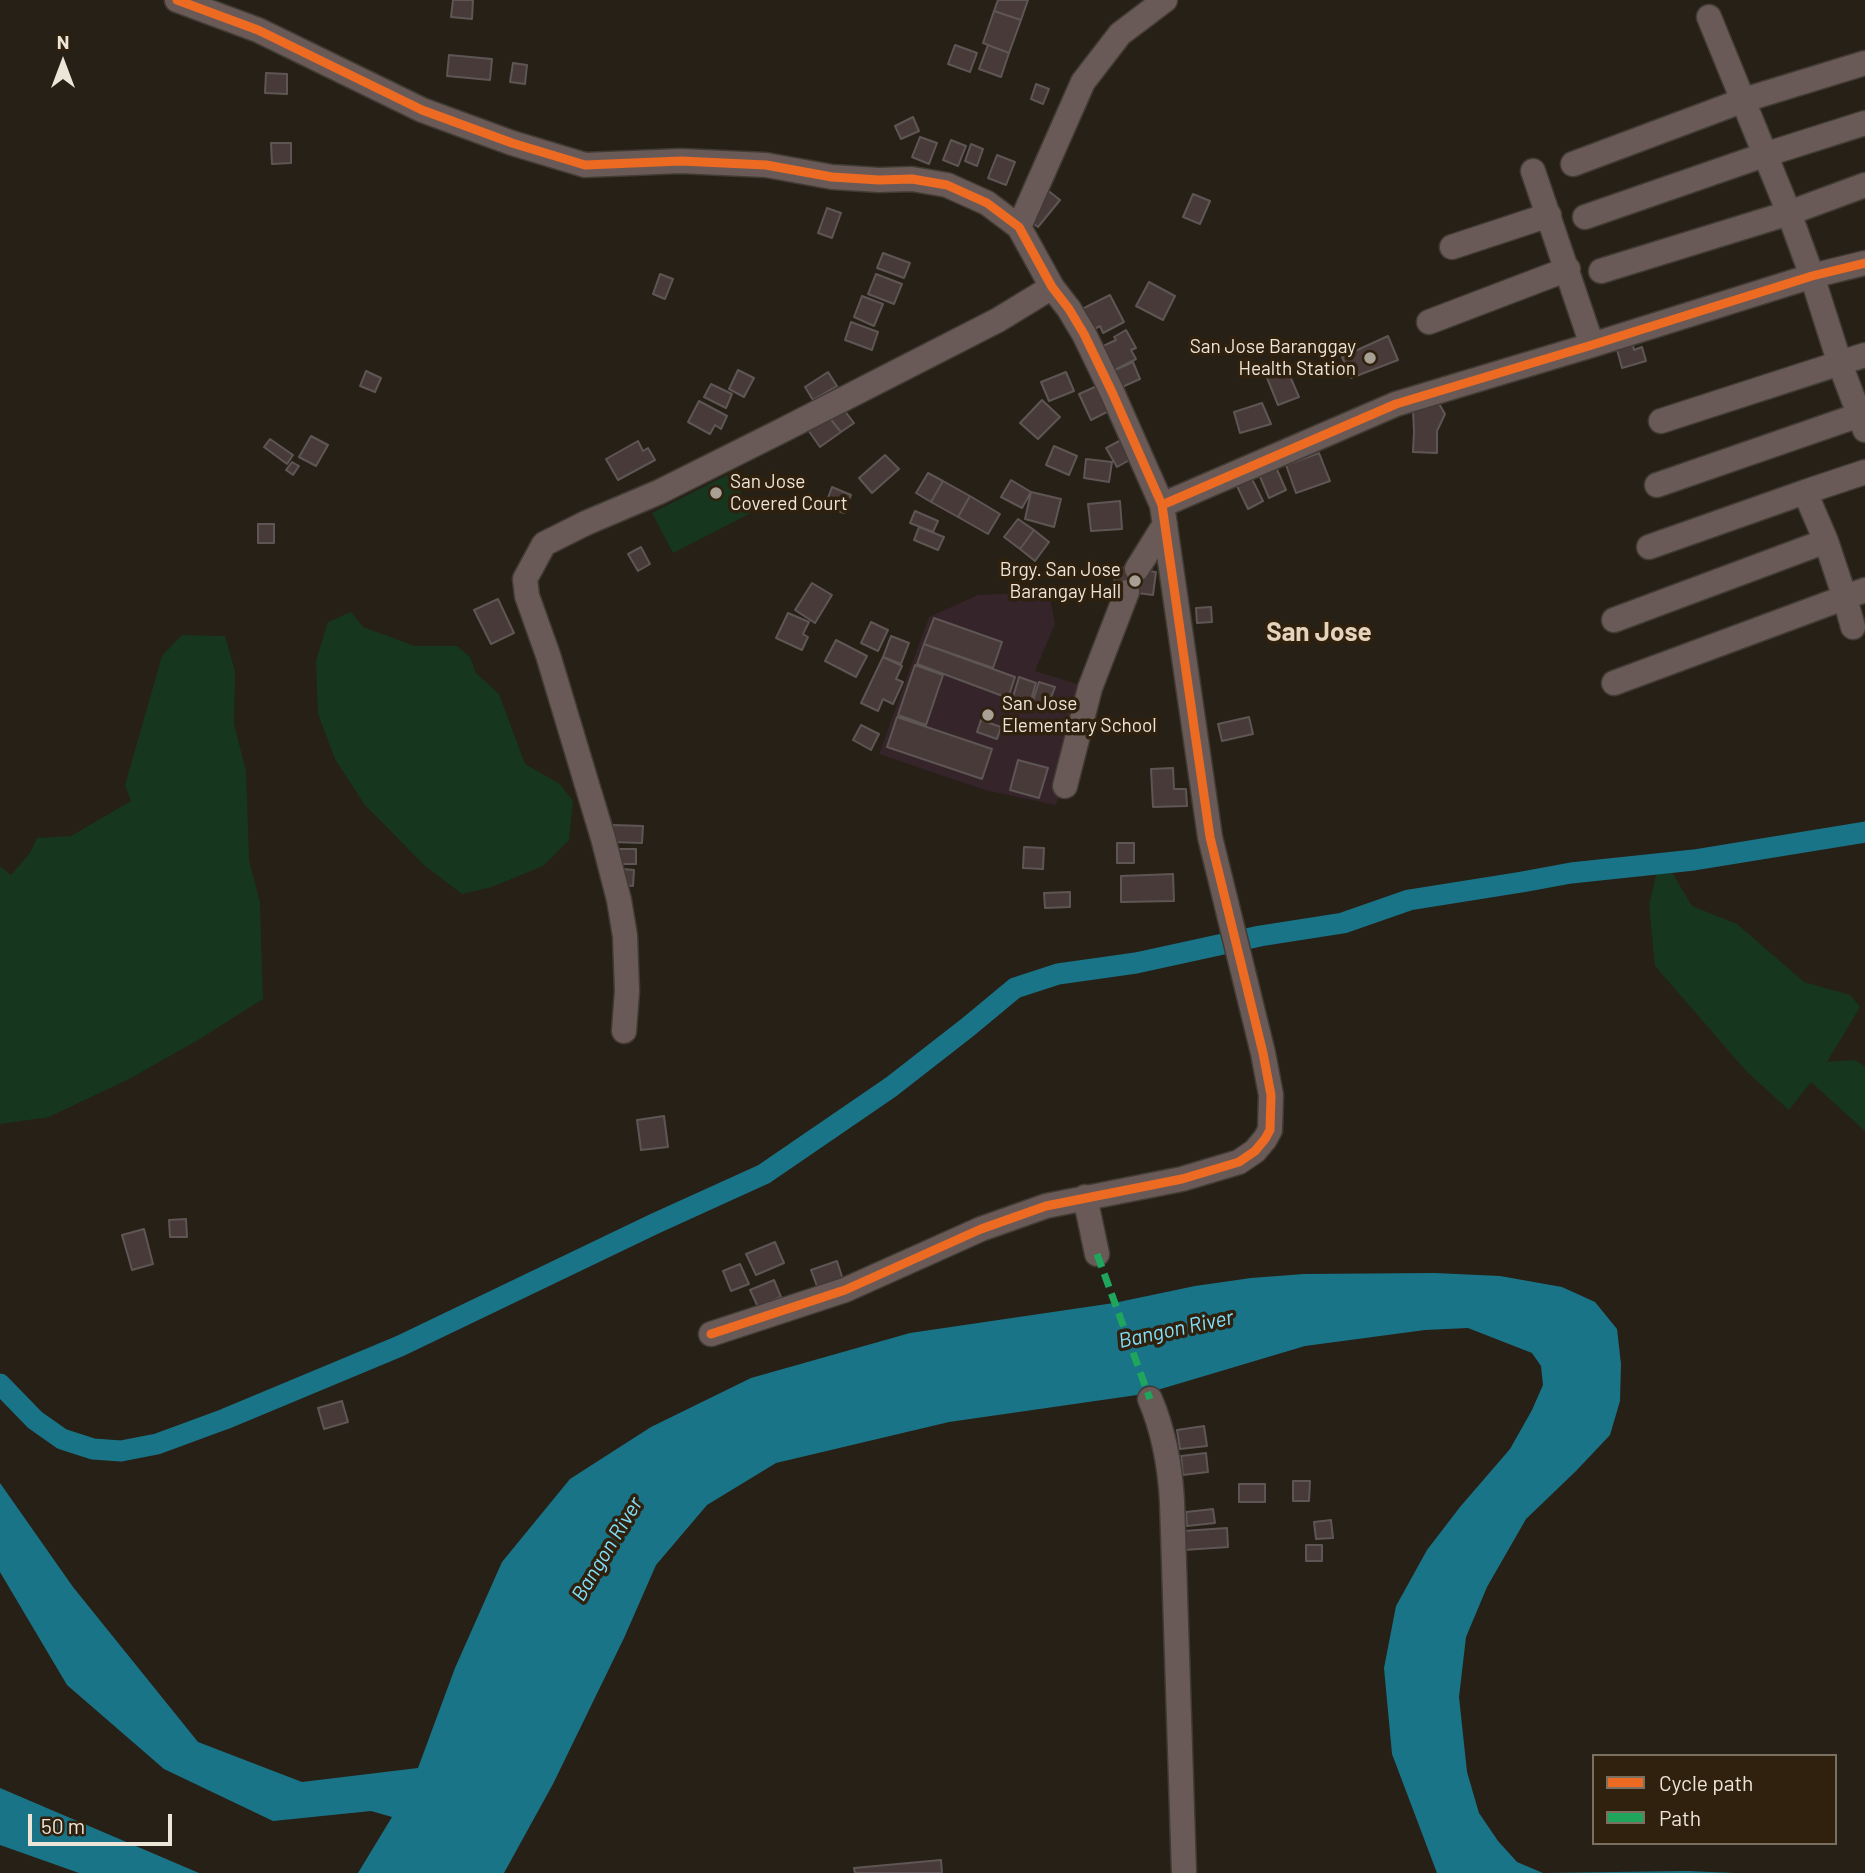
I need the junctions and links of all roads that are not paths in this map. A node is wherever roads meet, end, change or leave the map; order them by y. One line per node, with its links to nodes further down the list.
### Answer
1 (177, 0): 14 (street)
2 (1165, 0): 14 (street)
3 (1709, 17): 5 (street)
4 (1865, 63): 5 (street)
5 (1744, 100): 7 (street); 8 (street)
6 (1865, 123): 7 (street)
7 (1764, 155): 11 (street); 13 (street)
8 (1573, 164)
9 (1533, 171): 12 (street)
10 (1865, 185): 11 (street)
11 (1789, 213): 18 (street); 19 (street)
12 (1549, 215): 15 (street); 17 (street)
13 (1585, 217)
14 (1019, 228): 20 (street)
15 (1452, 247)
16 (1865, 263): 19 (street)
17 (1568, 269): 21 (street); 22 (street)
18 (1601, 271)
19 (1812, 276): 22 (street); 24 (street)
20 (1052, 287): 30 (street); 38 (street)
21 (1429, 322)
22 (1592, 345): 30 (street)
23 (1865, 355): 24 (street)
24 (1840, 364): 25 (street); 26 (street)
25 (1863, 419): 28 (street)
26 (1661, 421)
27 (1865, 472): 29 (street)
28 (1657, 485)
29 (1805, 492): 31 (street); 32 (street)
30 (1164, 514): 37 (street); 39 (street)
31 (1826, 541): 33 (street); 34 (street)
32 (1649, 547)
33 (1855, 594): 35 (street); 36 (street)
34 (1614, 620)
35 (1853, 627)
36 (1614, 683)
37 (1065, 786)
38 (624, 1031)
39 (1085, 1197): 40 (street); 41 (street)
40 (1097, 1254)
41 (711, 1334)
42 (1150, 1399): 43 (street)
43 (1184, 1873)

